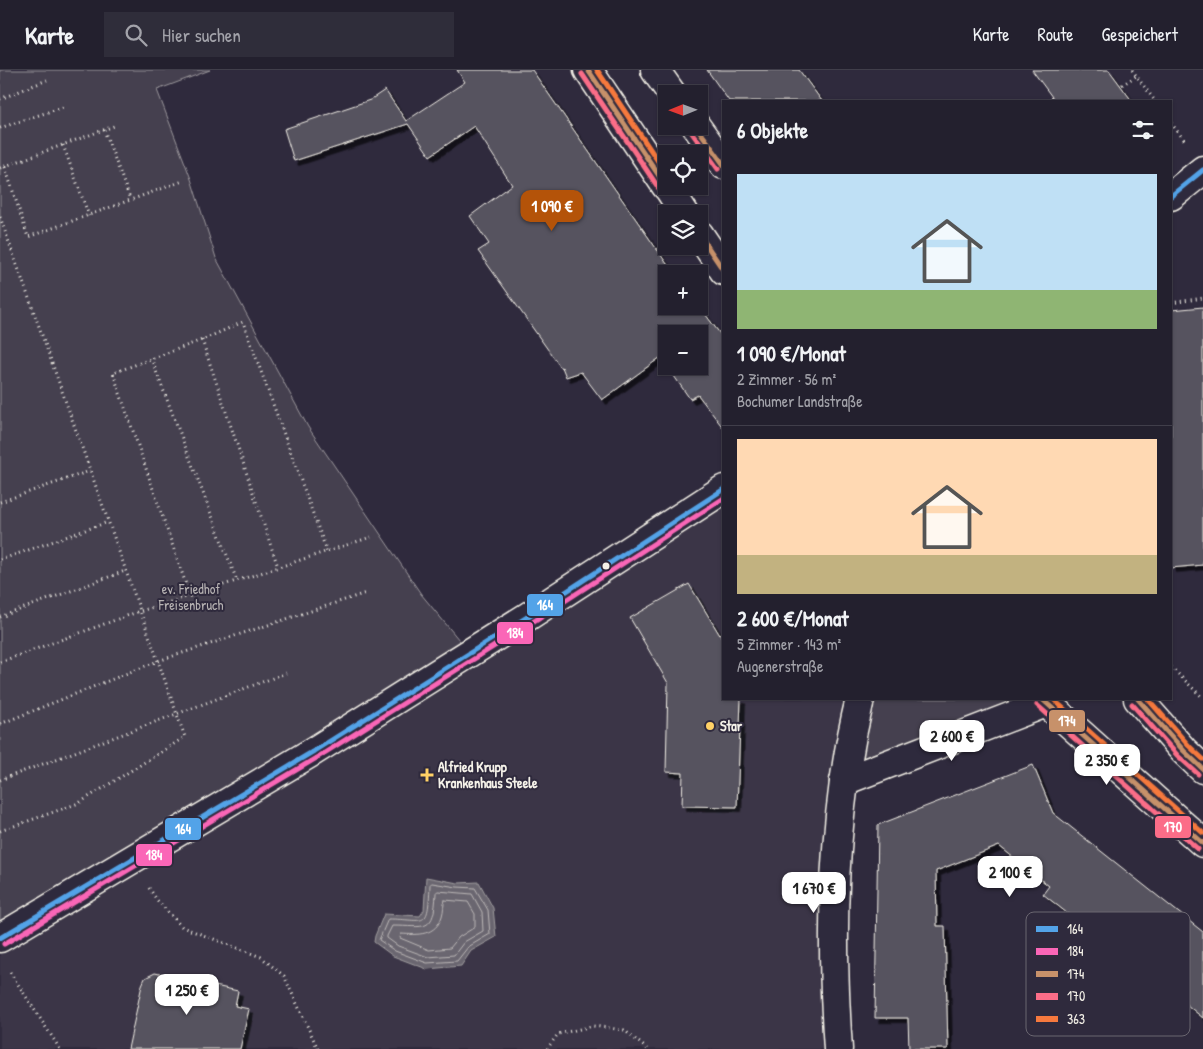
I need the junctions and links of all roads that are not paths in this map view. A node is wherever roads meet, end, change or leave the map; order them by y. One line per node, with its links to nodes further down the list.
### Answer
1 (588, 70): 7 (street)
2 (655, 70): 3 (street)
3 (666, 85)
4 (702, 135): 5 (street)
5 (722, 162)
6 (1203, 170): 8 (street)
7 (658, 174)
8 (1172, 195)
9 (708, 247): 10 (street)
10 (722, 268)
11 (722, 489): 18 (street)
12 (860, 700): 16 (street)
13 (1139, 700): 15 (street)
14 (1044, 701): 16 (street); 17 (street)
15 (1203, 769)
16 (844, 780): 19 (street)
17 (1203, 843)
18 (0, 938)
19 (838, 1049)

